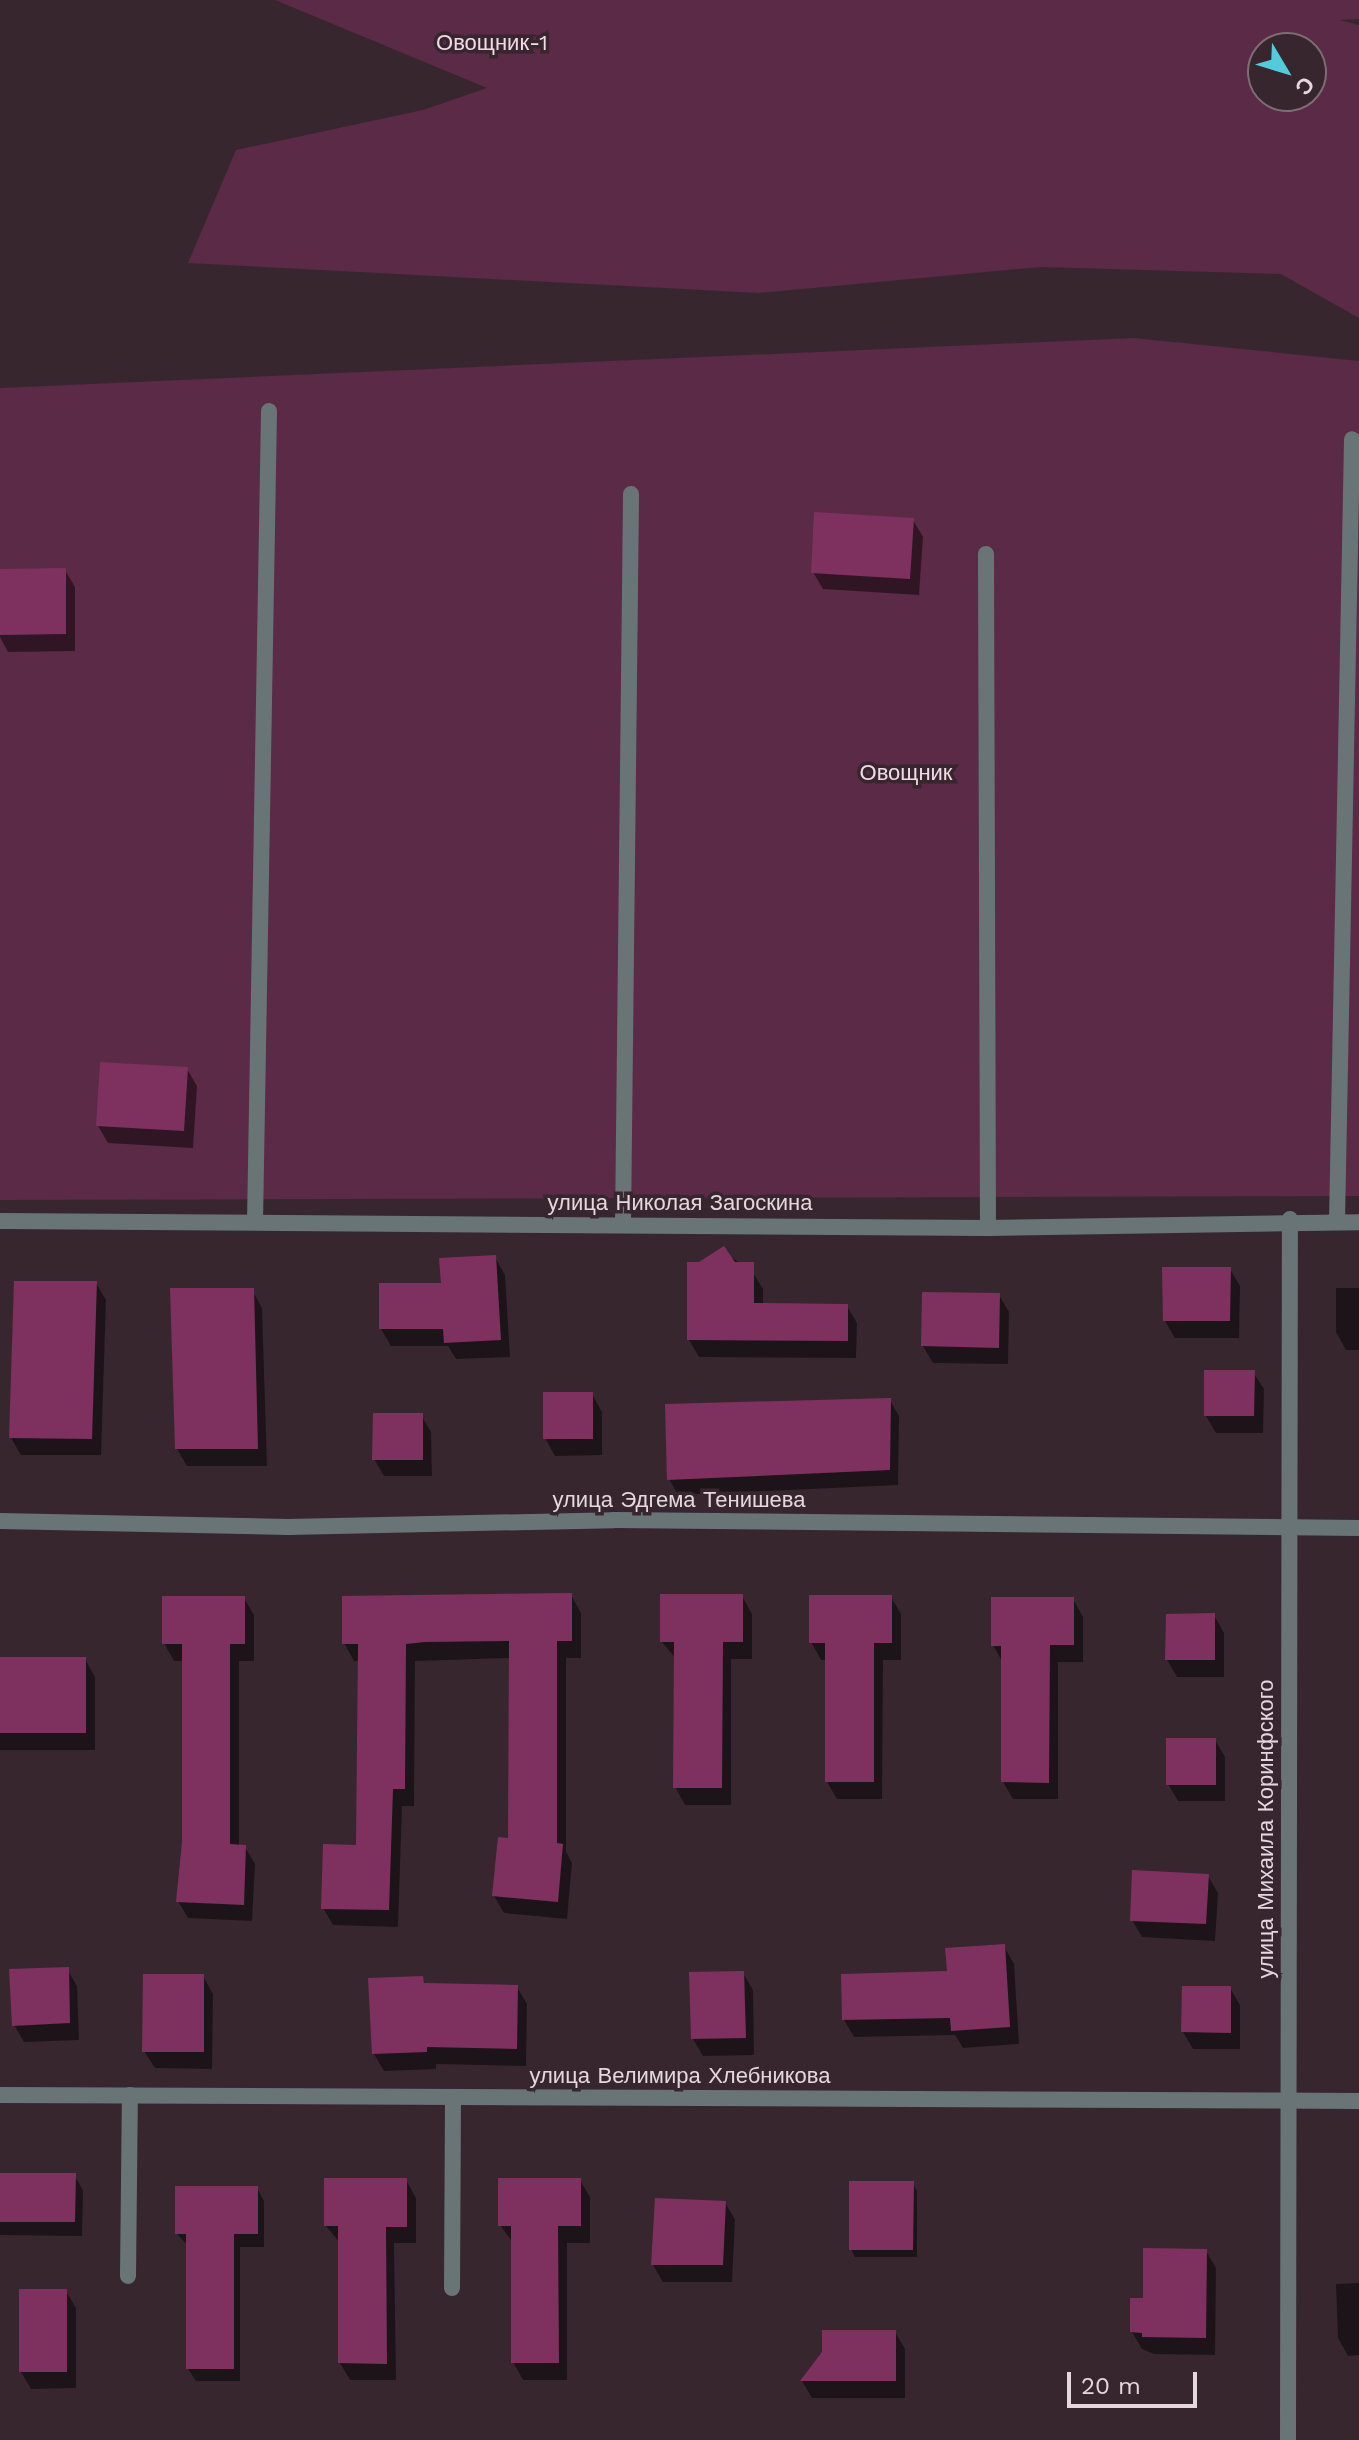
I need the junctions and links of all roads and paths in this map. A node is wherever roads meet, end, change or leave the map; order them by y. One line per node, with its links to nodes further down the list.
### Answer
1 (269, 411): 7 (street)
2 (1352, 439): 8 (street)
3 (631, 494): 10 (street)
4 (986, 554): 11 (street)
5 (1290, 1219): 8 (street, улица Николая Загоскина); 11 (street, улица Николая Загоскина); 13 (street, улица Михаила Коринфского)
6 (0, 1221): 7 (street, улица Николая Загоскина)
7 (255, 1222): 10 (street, улица Николая Загоскина)
8 (1337, 1222): 9 (street, улица Николая Загоскина)
9 (1359, 1222)
10 (623, 1225): 11 (street, улица Николая Загоскина)
11 (988, 1228)
12 (0, 1521): 13 (street, улица Эдгема Тенишева)
13 (1289, 1527): 14 (street, улица Эдгема Тенишева); 18 (street, улица Михаила Коринфского)
14 (1359, 1528)
15 (0, 2095): 16 (street, улица Велимира Хлебникова)
16 (130, 2095): 17 (street, улица Велимира Хлебникова); 20 (street)
17 (453, 2097): 18 (street, улица Велимира Хлебникова); 21 (street)
18 (1287, 2101): 19 (street, улица Велимира Хлебникова); 22 (street, улица Михаила Коринфского)
19 (1359, 2101)
20 (128, 2276)
21 (452, 2288)
22 (1288, 2440)

